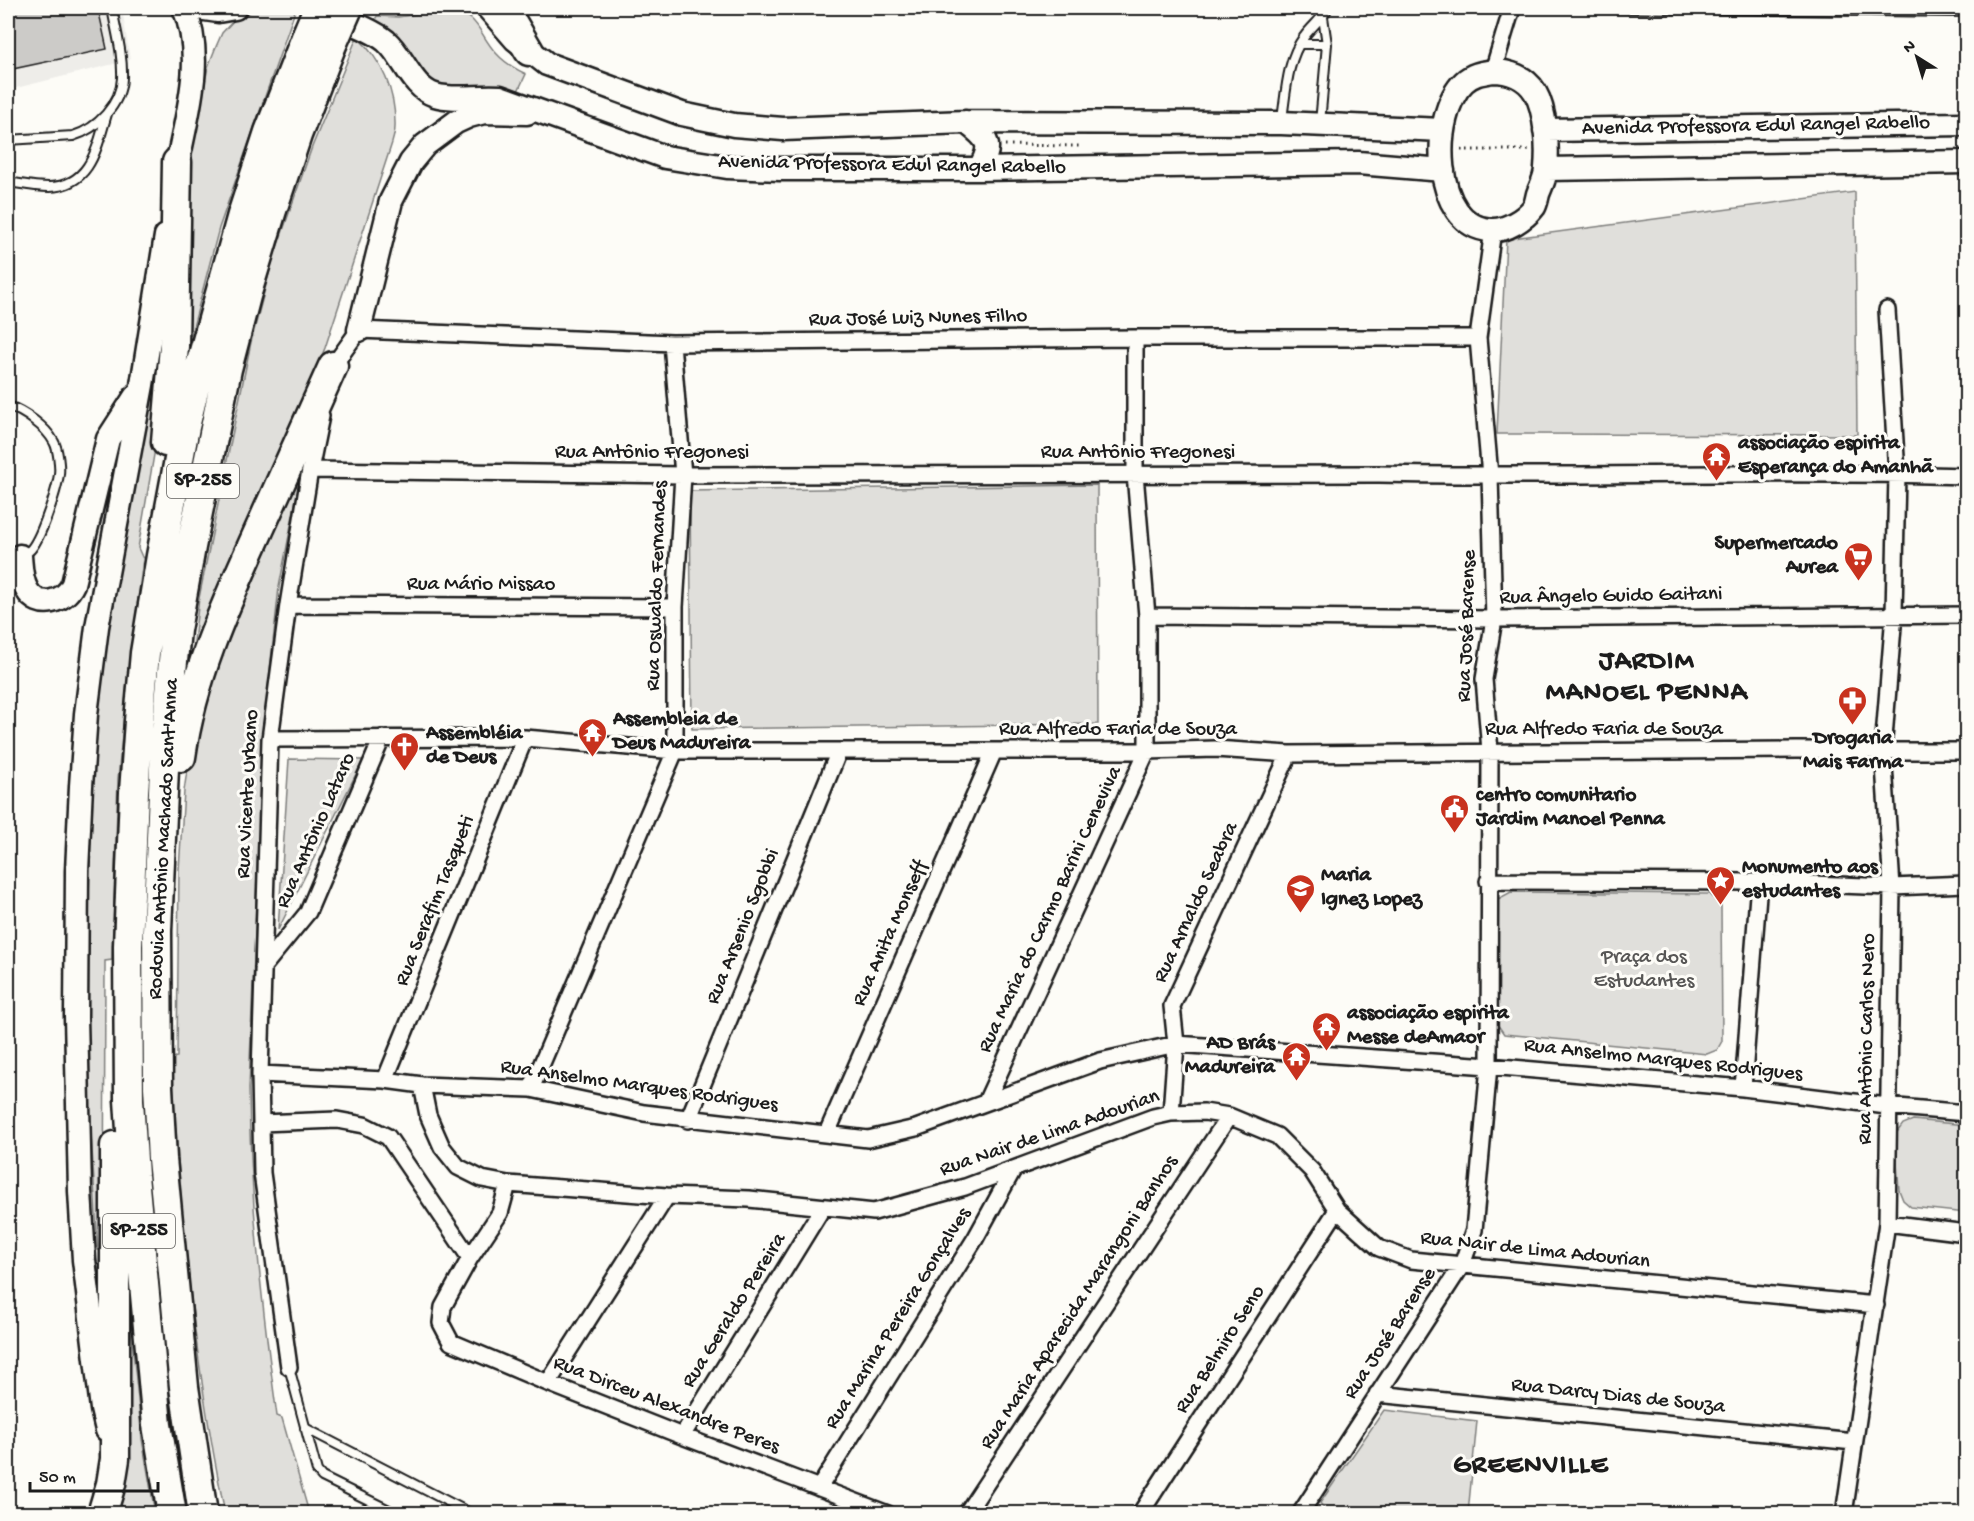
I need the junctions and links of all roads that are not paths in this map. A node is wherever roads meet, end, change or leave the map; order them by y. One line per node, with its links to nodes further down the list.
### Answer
1 (112, 8): 21 (lane)
2 (184, 8): 30 (main road)
3 (198, 8): 4 (main road)
4 (236, 8)
5 (348, 8): 16 (highway, Rodovia Antônio Machado Sant'Anna / SP-255, bridge)
6 (488, 8): 19 (main road, Avenida Professora Edul Rangel Rabello)
7 (507, 8): 19 (highway)
8 (1328, 8): 15 (lane)
9 (1512, 8): 20 (street)
10 (1598, 8): 11 (lane)
11 (1619, 8): 12 (lane)
12 (1776, 9): 13 (lane)
13 (1928, 10): 14 (lane)
14 (1966, 12)
15 (1323, 17): 17 (lane); 18 (lane)
16 (318, 23): 22 (main road, Avenida Professora Edul Rangel Rabello); 56 (highway, Rodovia Antônio Machado Sant'Anna / SP-255); 72 (highway, Rodovia Antônio Machado Sant'Anna / SP-255)
17 (1300, 44): 18 (lane); 24 (lane)
18 (1327, 44): 26 (lane)
19 (529, 51): 23 (main road, Avenida Professora Edul Rangel Rabello)
20 (1493, 71): 28 (main road); 29 (main road)
21 (108, 113): 27 (lane); 33 (lane)
22 (552, 114): 32 (main road, Avenida Professora Edul Rangel Rabello); 36 (main road)
23 (966, 122): 24 (main road, Avenida Professora Edul Rangel Rabello); 32 (main road)
24 (1281, 123): 26 (main road, Avenida Professora Edul Rangel Rabello)
25 (1966, 124): 29 (main road, Avenida Professora Edul Rangel Rabello)
26 (1320, 125): 28 (main road, Avenida Professora Edul Rangel Rabello)
27 (8, 140)
28 (1443, 150): 32 (main road, Avenida Professora Edul Rangel Rabello); 34 (main road)
29 (1546, 150): 31 (main road, Avenida Professora Edul Rangel Rabello); 34 (main road)
30 (177, 162): 41 (main road); 56 (highway)
31 (1966, 162)
32 (979, 169)
33 (8, 182)
34 (1493, 230): 38 (street, Rua José Barense)
35 (1887, 310): 46 (street, Rua Antônio Carlos Nero)
36 (358, 330): 39 (street, Rua José Luiz Nunes Filho); 40 (street)
37 (1135, 338): 38 (street, Rua José Luiz Nunes Filho); 39 (street, Rua José Luiz Nunes Filho); 45 (street, Rua Maria do Carmo Barini Ceneviva)
38 (1478, 338): 47 (street, Rua José Barense)
39 (672, 343): 44 (street, Rua Oswaldo Fernandes)
40 (333, 366): 43 (street, Rua Vicente Urbano); 72 (highway)
41 (142, 385): 49 (main road); 107 (main road)
42 (8, 406): 49 (lane)
43 (310, 470): 44 (street, Rua Antônio Fregonesi); 50 (street, Rua Vicente Urbano)
44 (683, 474): 45 (street, Rua Antônio Fregonesi); 51 (street, Rua Oswaldo Fernandes)
45 (1135, 474): 47 (street, Rua Antônio Fregonesi); 54 (street, Rua Maria do Carmo Barini Ceneviva)
46 (1897, 474): 47 (street, Rua Antônio Fregonesi); 48 (street, Rua Antônio Fregonesi); 52 (street, Rua Antônio Carlos Nero)
47 (1490, 476): 55 (street, Rua José Barense)
48 (1966, 476)
49 (14, 558)
50 (288, 605): 51 (street, Rua Mário Missao); 59 (street, Rua Vicente Urbano)
51 (675, 607): 61 (street, Rua Oswaldo Fernandes)
52 (1894, 614): 53 (street, Rua Ângelo Guido Gaitani); 55 (street, Rua Ângelo Guido Gaitani); 60 (street, Rua Antônio Carlos Nero)
53 (1966, 615)
54 (1148, 616): 55 (street, Rua Ângelo Guido Gaitani); 64 (street, Rua Maria do Carmo Barini Ceneviva)
55 (1494, 620): 65 (street, Rua José Barense)
56 (145, 653): 73 (highway, Rodovia Antônio Machado Sant'Anna / SP-255)
57 (382, 738): 58 (street, Rua Alfredo Faria de Souza); 59 (street, Rua Alfredo Faria de Souza); 74 (street, Rua Antônio Lataro)
58 (525, 738): 61 (street, Rua Alfredo Faria de Souza); 78 (street, Rua Serafim Tasqueti)
59 (270, 739): 74 (street, Rua Vicente Urbano)
60 (1883, 750): 65 (street, Rua Alfredo Faria de Souza); 66 (street, Rua Alfredo Faria de Souza); 71 (street, Rua Antônio Carlos Nero)
61 (675, 751): 62 (street, Rua Alfredo Faria de Souza); 81 (street, Rua Oswaldo Fernandes)
62 (839, 751): 63 (street, Rua Alfredo Faria de Souza); 87 (street, Rua Arsenio Sgobbi)
63 (994, 751): 64 (street, Rua Alfredo Faria de Souza); 89 (street, Rua Anita Monseff)
64 (1147, 751): 67 (street, Rua Alfredo Faria de Souza); 82 (street, Rua Maria do Carmo Barini Ceneviva)
65 (1490, 751): 67 (street, Rua Alfredo Faria de Souza); 68 (street, Rua José Barense)
66 (1966, 751)
67 (1289, 754): 75 (street, Rua Arnaldo Seabra)
68 (1488, 881): 69 (street); 76 (street, Rua José Barense)
69 (1759, 882): 71 (street); 80 (street)
70 (1966, 884): 71 (street)
71 (1892, 887): 83 (street, Rua Antônio Carlos Nero)
72 (157, 931): 102 (highway, Rodovia Antônio Machado Sant'Anna / SP-255)
73 (128, 946): 107 (highway); 110 (highway, Rodovia Antônio Machado Sant'Anna / SP-255)
74 (263, 967): 77 (street, Rua Vicente Urbano)
75 (1176, 1044): 76 (street, Rua Anselmo Marques Rodrigues); 82 (street, Rua Anselmo Marques Rodrigues); 84 (street, Rua Arnaldo Seabra)
76 (1489, 1066): 80 (street, Rua Anselmo Marques Rodrigues); 98 (street, Rua José Barense)
77 (260, 1074): 78 (street, Rua Anselmo Marques Rodrigues); 88 (street, Rua Vicente Urbano)
78 (385, 1080): 79 (street, Rua Anselmo Marques Rodrigues)
79 (422, 1085): 81 (street, Rua Anselmo Marques Rodrigues); 91 (street, Rua Nair de Lima Adourian)
80 (1743, 1088): 83 (street, Rua Anselmo Marques Rodrigues)
81 (531, 1089): 87 (street, Rua Anselmo Marques Rodrigues)
82 (986, 1102): 89 (street, Rua Anselmo Marques Rodrigues)
83 (1887, 1106): 85 (street, Rua Anselmo Marques Rodrigues); 95 (street, Rua Antônio Carlos Nero)
84 (1171, 1113): 86 (street, Rua Nair de Lima Adourian); 90 (street, Rua Nair de Lima Adourian)
85 (1966, 1113)
86 (1229, 1116): 94 (street, Rua Nair de Lima Adourian); 116 (street, Rua Maria Aparecida Marangoni Banhos)
87 (688, 1120): 89 (street, Rua Anselmo Marques Rodrigues)
88 (261, 1123): 97 (street); 100 (street, Rua Vicente Urbano)
89 (826, 1133)
90 (1013, 1170): 93 (street, Rua Nair de Lima Adourian); 108 (street, Rua Marina Pereira Gonçalves)
91 (508, 1184): 92 (street, Rua Nair de Lima Adourian); 97 (street)
92 (667, 1196): 93 (street, Rua Nair de Lima Adourian); 101 (street)
93 (823, 1207): 105 (street, Rua Geraldo Pereira)
94 (1337, 1210): 98 (street, Rua Nair de Lima Adourian); 117 (street, Rua Belmiro Seno)
95 (1887, 1223): 96 (street); 99 (street, Rua Antônio Carlos Nero)
96 (1966, 1233)
97 (470, 1258): 101 (street, Rua Dirceu Alexandre Peres)
98 (1461, 1265): 99 (street, Rua Nair de Lima Adourian); 103 (street, Rua José Barense)
99 (1876, 1305): 106 (street, Rua Antônio Carlos Nero)
100 (289, 1367): 104 (lane)
101 (548, 1383): 105 (street, Rua Dirceu Alexandre Peres)
102 (184, 1387): 111 (highway, Rodovia Antônio Machado Sant'Anna / SP-255); 112 (highway)
103 (1377, 1394): 106 (street, Rua Darcy Dias de Souza); 118 (street, Rua José Barense)
104 (305, 1428): 113 (lane); 114 (lane)
105 (682, 1436): 108 (street, Rua Dirceu Alexandre Peres)
106 (1854, 1442): 119 (street, Rua Antônio Carlos Nero)
107 (115, 1459): 109 (highway)
108 (819, 1488): 115 (street, Rua Dirceu Alexandre Peres)
109 (102, 1514)
110 (172, 1514)
111 (203, 1514)
112 (216, 1514)
113 (398, 1514)
114 (472, 1514)
115 (888, 1514)
116 (966, 1514)
117 (1140, 1514)
118 (1300, 1514)
119 (1844, 1514)

